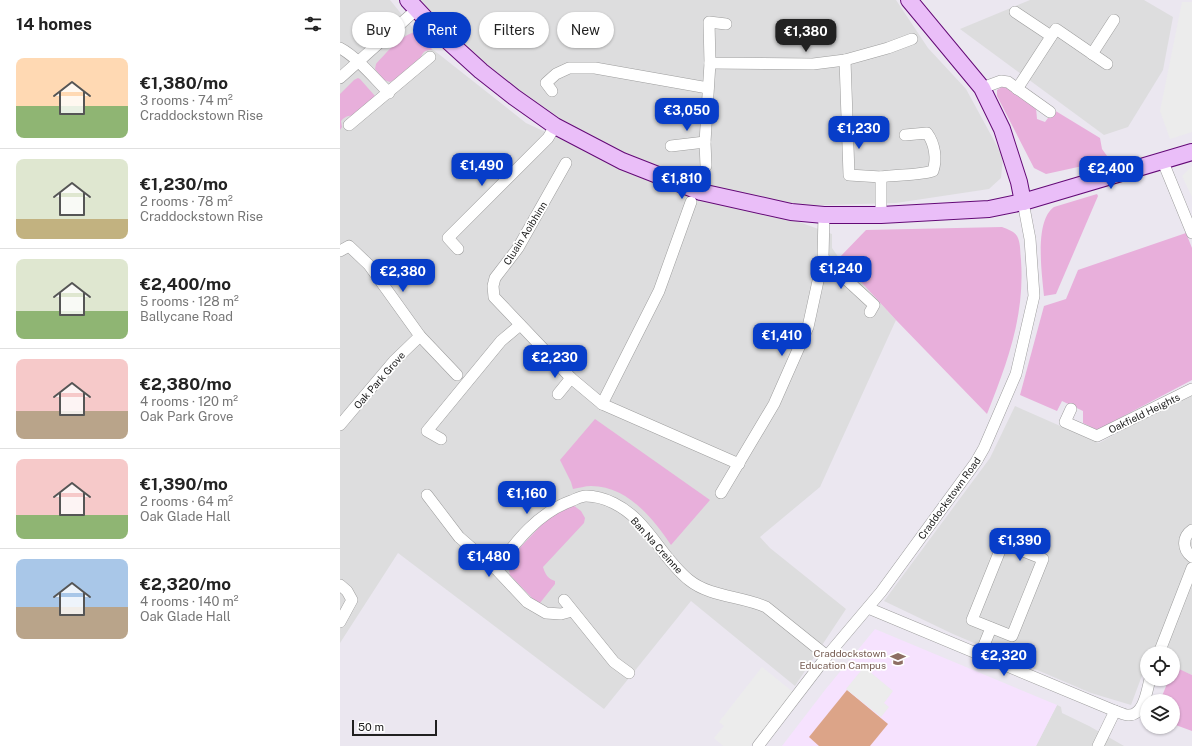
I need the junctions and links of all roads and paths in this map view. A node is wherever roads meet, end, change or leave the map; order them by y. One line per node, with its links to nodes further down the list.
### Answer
1 (909, 0): 17 (main road, Craddockstown Road)
2 (412, 5): 12 (street); 23 (main road)
3 (1015, 12): 6 (street)
4 (1114, 20): 9 (street)
5 (726, 24): 13 (street)
6 (1051, 36): 9 (street); 18 (street)
7 (912, 39): 11 (street)
8 (340, 48): 12 (street)
9 (1092, 54): 14 (street)
10 (430, 57): 20 (street)
11 (845, 60): 13 (street); 31 (street)
12 (358, 62): 15 (street); 20 (street)
13 (710, 63): 16 (street)
14 (1107, 64)
15 (340, 78)
16 (708, 88): 19 (street); 25 (street)
17 (982, 88): 18 (street); 33 (main road, Craddockstown Road)
18 (1017, 89): 21 (street)
19 (552, 91)
20 (388, 93): 22 (street)
21 (1050, 112)
22 (349, 125)
23 (555, 126): 34 (main road); 37 (street)
24 (905, 135): 31 (street)
25 (705, 142): 26 (street); 30 (street)
26 (671, 146)
27 (1192, 152): 28 (main road)
28 (1163, 162): 33 (main road); 36 (street)
29 (566, 163): 41 (street, Cluain Aoibhinn)
30 (706, 166)
31 (881, 177): 35 (street)
32 (692, 202): 47 (street)
33 (1023, 202): 35 (main road); 60 (street, Craddockstown Road)
34 (824, 215): 35 (main road); 39 (street)
35 (881, 215)
36 (1192, 234)
37 (458, 249)
38 (340, 251): 42 (street)
39 (823, 258): 40 (street); 51 (street)
40 (872, 309)
41 (520, 325): 44 (street, Cluain Aoibhinn); 50 (street)
42 (420, 336): 43 (street); 49 (street, Oak Park Grove)
43 (457, 376)
44 (571, 378): 46 (street); 47 (street, Cluain Aoibhinn)
45 (1192, 389): 48 (street, Oakfield Heights)
46 (558, 394)
47 (602, 404): 51 (street, Cluain Aoibhinn)
48 (1071, 409)
49 (340, 426)
50 (441, 439)
51 (739, 464): 52 (street)
52 (721, 493)
53 (427, 495): 57 (street)
54 (1192, 530): 55 (street)
55 (1192, 557)
56 (1192, 568): 64 (street)
57 (496, 569): 61 (street); 66 (street, Ban Na Creinne)
58 (340, 585): 62 (street)
59 (564, 600): 61 (street)
60 (868, 608): 65 (street); 66 (street, Craddockstown Road)
61 (572, 611): 67 (street)
62 (340, 622)
63 (991, 628): 63 (street); 65 (street)
64 (1162, 646)
65 (980, 655): 69 (street)
66 (827, 656): 70 (street, Craddockstown Road)
67 (629, 672)
68 (1148, 686): 69 (street)
69 (1115, 711): 71 (street)
70 (758, 746)
71 (1098, 746)

